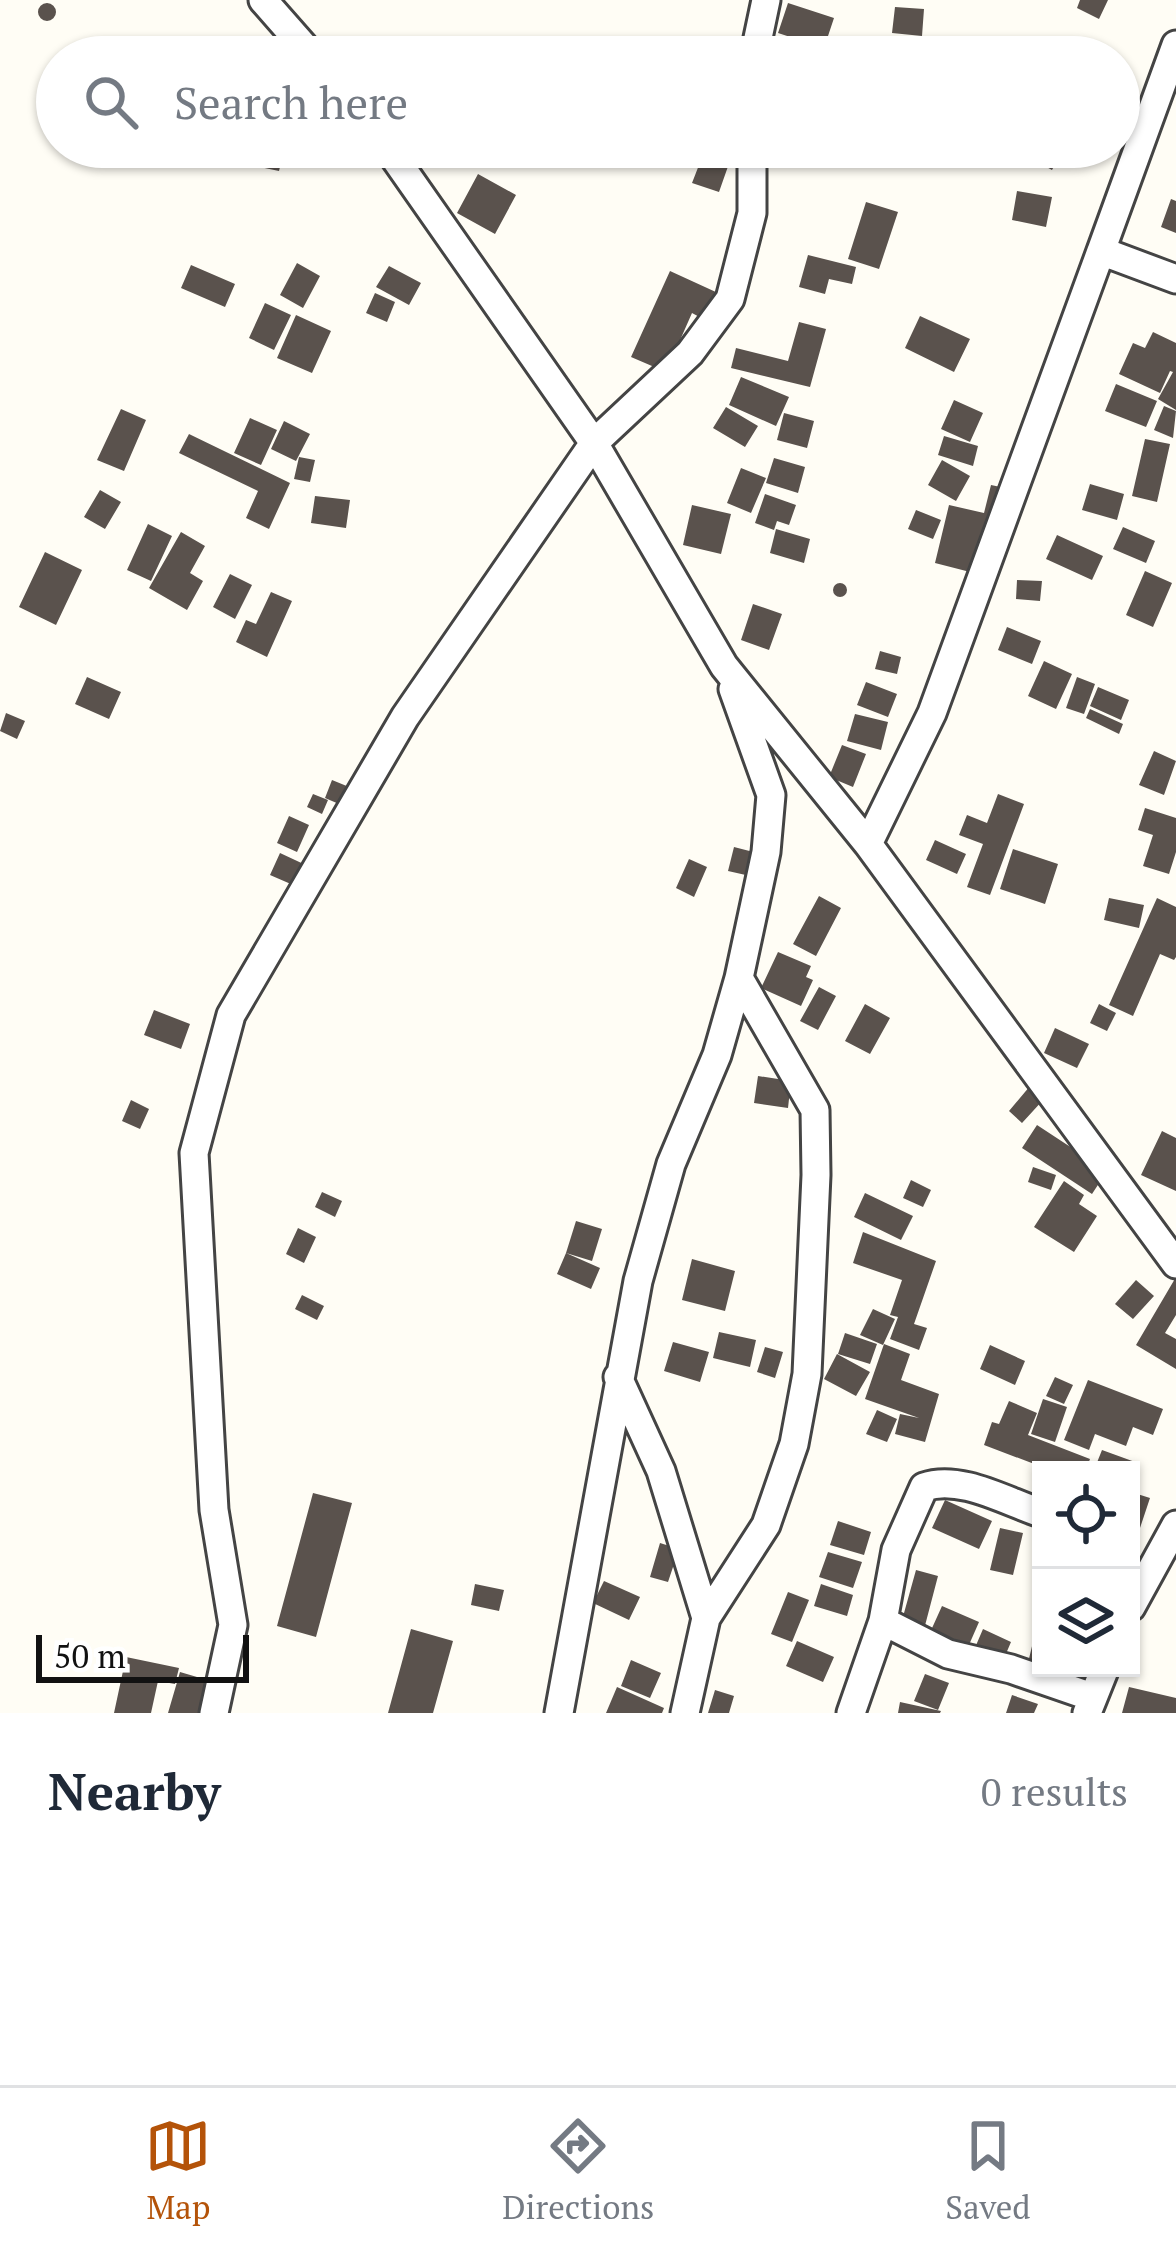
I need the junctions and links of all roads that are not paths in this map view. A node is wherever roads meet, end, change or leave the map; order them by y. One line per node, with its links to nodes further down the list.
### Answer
1 (263, 0): 3 (street)
2 (766, 0): 4 (street)
3 (295, 36)
4 (758, 36)
5 (1176, 45): 6 (street)
6 (1140, 144)
7 (402, 168): 12 (street)
8 (752, 168): 12 (street)
9 (1131, 168): 10 (street)
10 (1101, 251): 11 (street); 14 (street)
11 (1176, 279)
12 (594, 443): 13 (street); 27 (street)
13 (724, 666): 14 (street); 15 (street)
14 (868, 844): 16 (street)
15 (739, 978): 17 (street); 23 (street)
16 (1176, 1264)
17 (618, 1377): 23 (street); 28 (street)
18 (1032, 1510): 24 (street)
19 (1176, 1525): 21 (street)
20 (1140, 1547): 21 (street)
21 (1160, 1554): 22 (street)
22 (1140, 1591)
23 (706, 1618): 29 (street)
24 (883, 1621): 26 (street); 30 (street)
25 (1101, 1677): 26 (street)
26 (1090, 1705)
27 (214, 1713)
28 (559, 1713)
29 (686, 1713)
30 (851, 1713)

